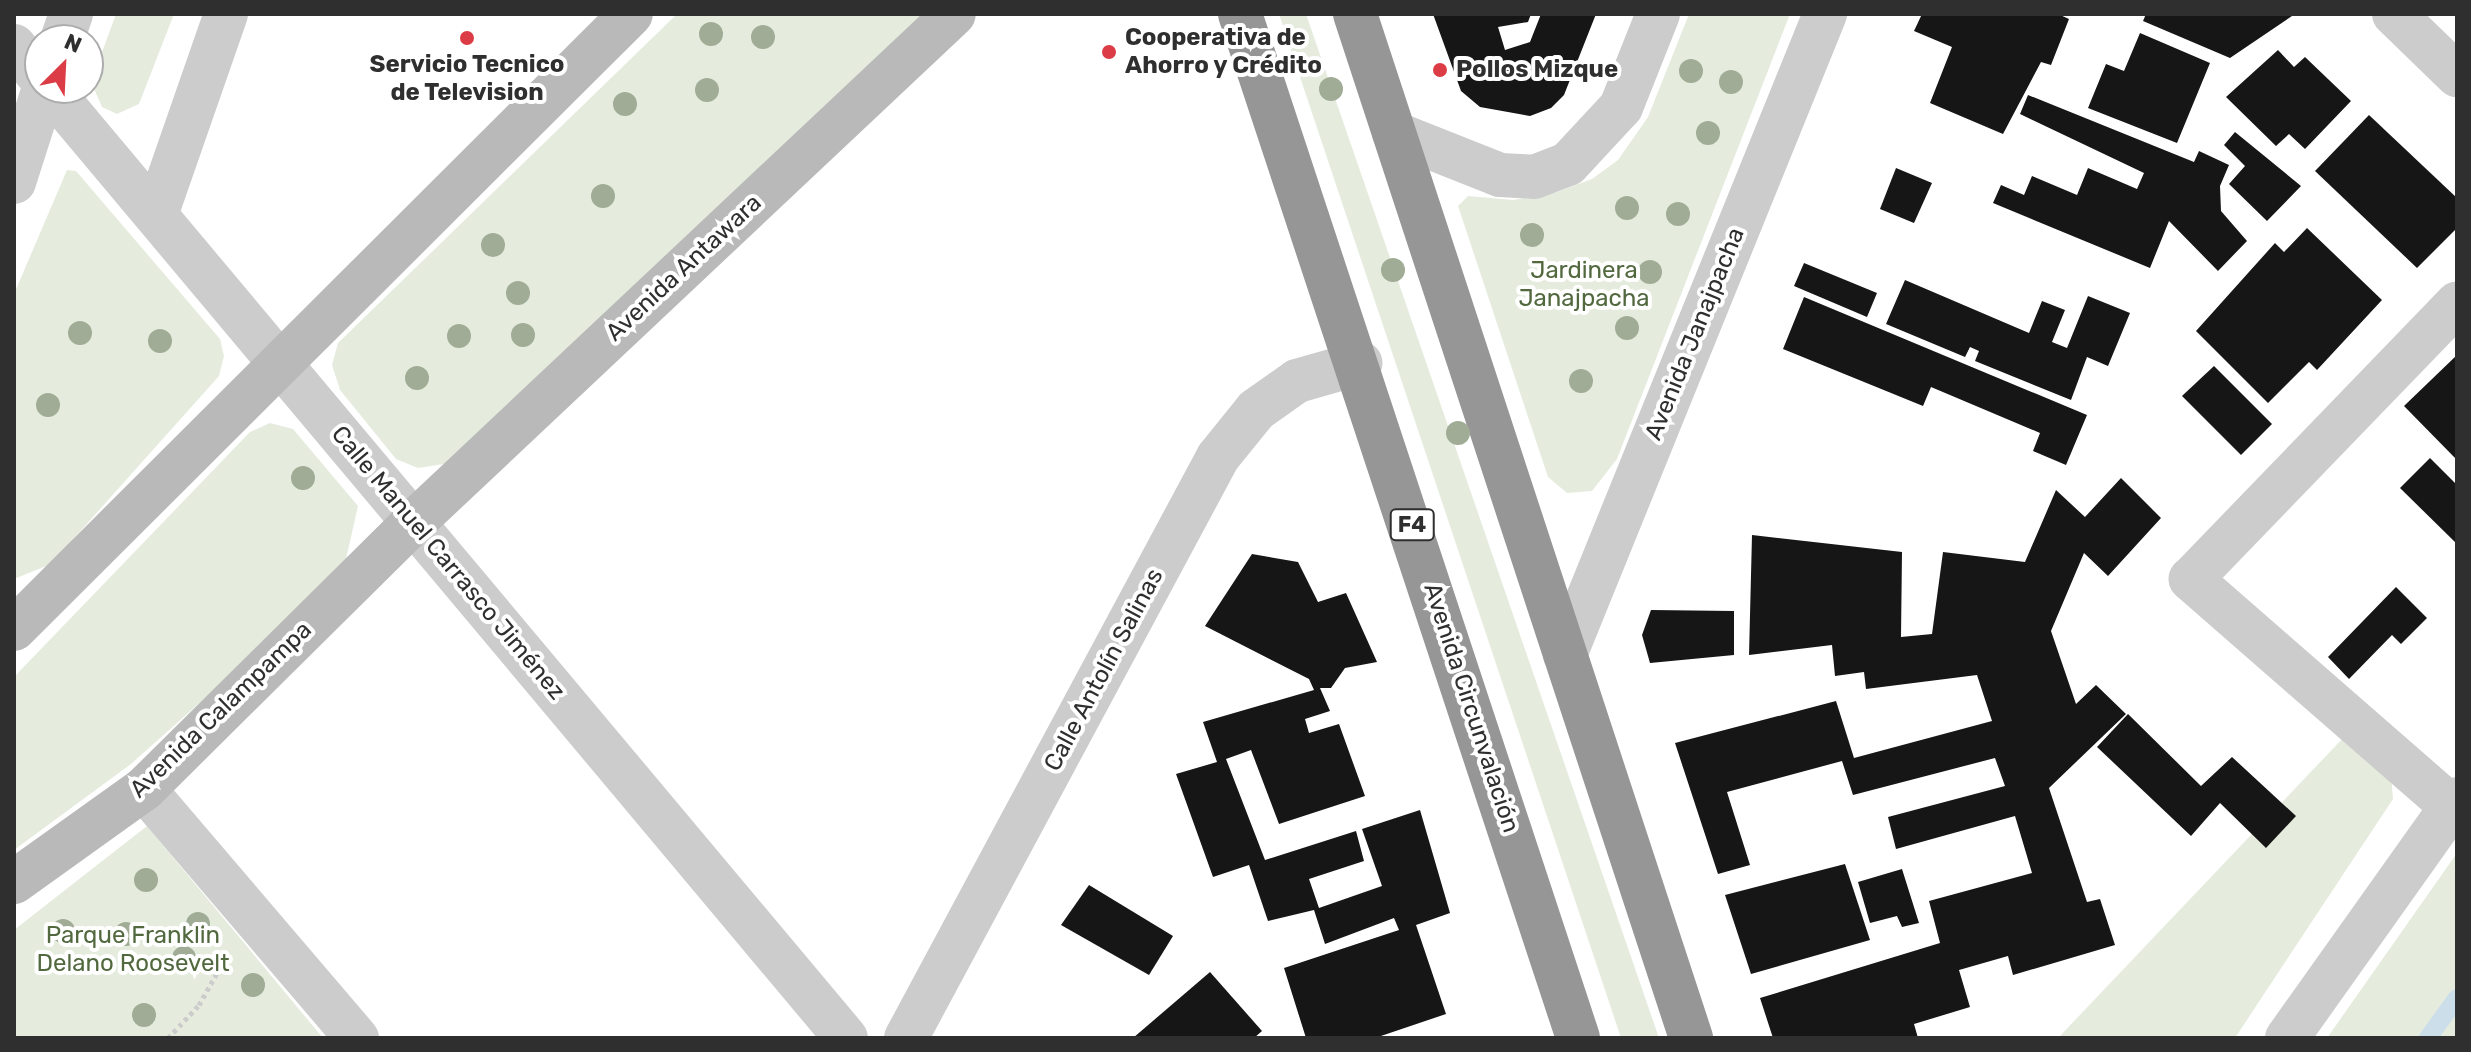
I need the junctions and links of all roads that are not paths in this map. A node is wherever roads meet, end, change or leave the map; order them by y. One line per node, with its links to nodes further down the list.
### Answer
1 (226, 14): 14 (street)
2 (631, 14): 16 (street)
3 (954, 14): 18 (street, Avenida Antawara)
4 (1240, 14): 17 (highway, Avenida Circunvalación / F4)
5 (1355, 14): 12 (highway)
6 (1658, 14): 12 (street)
7 (1825, 14): 20 (street, Avenida Janajpacha)
8 (2394, 14): 9 (street)
9 (2457, 75)
10 (41, 104): 13 (street)
11 (61, 104): 14 (street, Calle Manuel Carrasco Jiménez)
12 (1394, 133): 20 (highway)
13 (14, 182)
14 (157, 212): 16 (street, Calle Manuel Carrasco Jiménez)
15 (2457, 304): 22 (street)
16 (282, 363): 18 (street, Calle Manuel Carrasco Jiménez); 19 (street)
17 (1360, 363): 26 (street, Calle Antolín Salinas); 27 (highway, Avenida Circunvalación / F4)
18 (414, 522): 21 (street, Avenida Calampampa); 25 (street, Calle Manuel Carrasco Jiménez)
19 (14, 629)
20 (1565, 655): 28 (highway)
21 (144, 789): 23 (street, Avenida Calampampa); 24 (street)
22 (2454, 803): 29 (street)
23 (14, 882)
24 (357, 1038)
25 (846, 1038)
26 (906, 1038)
27 (1578, 1038)
28 (1691, 1038)
29 (2287, 1038)

